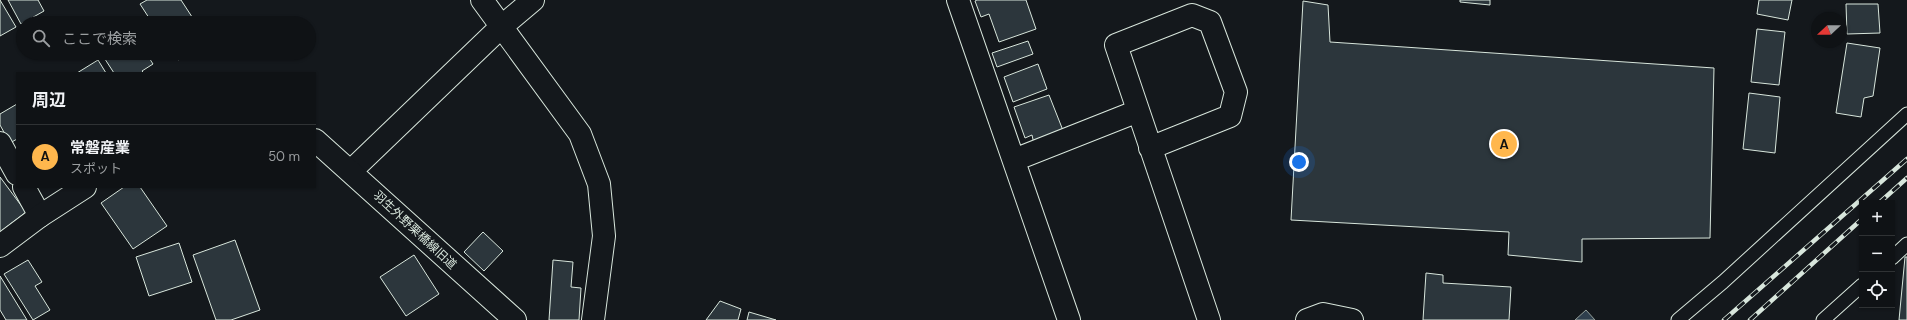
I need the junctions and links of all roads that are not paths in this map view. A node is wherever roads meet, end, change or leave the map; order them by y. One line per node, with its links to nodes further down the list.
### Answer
1 (482, 0): 4 (street)
2 (533, 0): 4 (street)
3 (958, 0): 10 (street)
4 (501, 27): 11 (street); 21 (street)
5 (1138, 112): 9 (street); 9 (street); 10 (street)
6 (1907, 114): 26 (lane)
7 (316, 141): 11 (street, 羽生外野栗橋線旧道)
8 (0, 143): 12 (street)
9 (1150, 148): 23 (street)
10 (1014, 160): 22 (street)
11 (351, 170): 20 (street, 羽生外野栗橋線旧道)
12 (16, 172)
13 (25, 188): 15 (street)
14 (83, 188): 15 (street)
15 (40, 216): 17 (street)
16 (1907, 244): 18 (lane)
17 (0, 246)
18 (1895, 255)
19 (1859, 288): 27 (lane)
20 (515, 320)
21 (594, 320)
22 (1068, 320)
23 (1209, 320)
24 (1308, 320): 25 (street)
25 (1352, 320)
26 (1678, 320)
27 (1823, 320)

